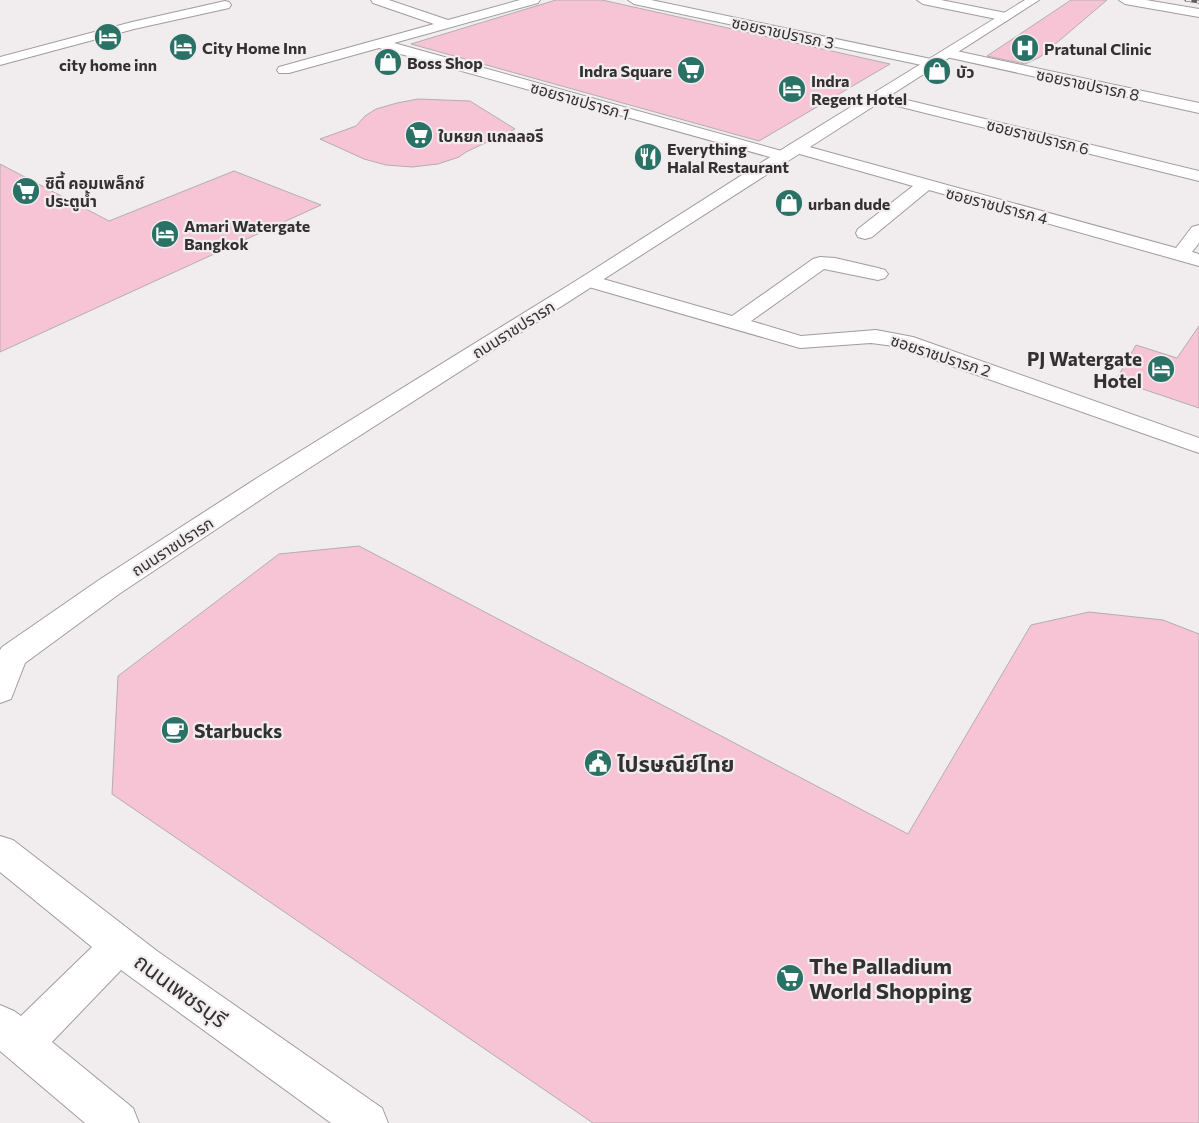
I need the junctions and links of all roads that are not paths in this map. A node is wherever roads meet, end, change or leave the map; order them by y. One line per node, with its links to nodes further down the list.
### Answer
1 (377, 0): 12 (street)
2 (534, 0): 12 (street)
3 (634, 0): 16 (street, ซอยราชปรารภ 3)
4 (923, 0): 11 (street)
5 (1032, 0): 11 (street, ถนนราชปรารภ)
6 (1125, 0): 10 (street)
7 (1145, 0): 9 (street)
8 (225, 5): 15 (street)
9 (1199, 9)
10 (1199, 13)
11 (1006, 17): 14 (street, ถนนราชปรารภ)
12 (447, 24): 13 (street)
13 (377, 43): 17 (street); 22 (street, ซอยราชปรารภ 1)
14 (947, 53): 16 (street, ถนนราชปรารภ); 19 (street, ซอยราชปรารภ 8)
15 (0, 61)
16 (932, 63): 20 (street, ถนนราชปรารภ)
17 (284, 70)
18 (1096, 73): 19 (street)
19 (1132, 94): 21 (street, ซอยราชปรารภ 8)
20 (878, 96): 24 (street, ถนนราชปรารภ); 27 (street, ซอยราชปรารภ 6)
21 (1199, 108)
22 (642, 117): 23 (street); 24 (street, ซอยราชปรารภ 1)
23 (644, 135)
24 (789, 152): 26 (street, ถนนราชปรารภ); 28 (street, ซอยราชปรารภ 4)
25 (739, 164): 26 (street)
26 (762, 170): 34 (street, ถนนราชปรารภ)
27 (1199, 176)
28 (925, 185): 30 (street); 31 (street, ซอยราชปรารภ 4)
29 (1199, 231): 31 (street)
30 (865, 233)
31 (1180, 255): 32 (street, ซอยราชปรารภ 4)
32 (1199, 260)
33 (878, 274): 35 (street)
34 (589, 281): 35 (street, ซอยราชปรารภ 2); 37 (street, ถนนราชปรารภ)
35 (734, 324): 36 (street, ซอยราชปรารภ 2)
36 (1199, 446)
37 (4, 660): 38 (street)
38 (0, 691)
39 (0, 851): 40 (street, ถนนเพชรบุรี)
40 (119, 946): 41 (street); 43 (street, ถนนเพชรบุรี)
41 (11, 1034): 42 (street)
42 (118, 1123)
43 (367, 1123)

